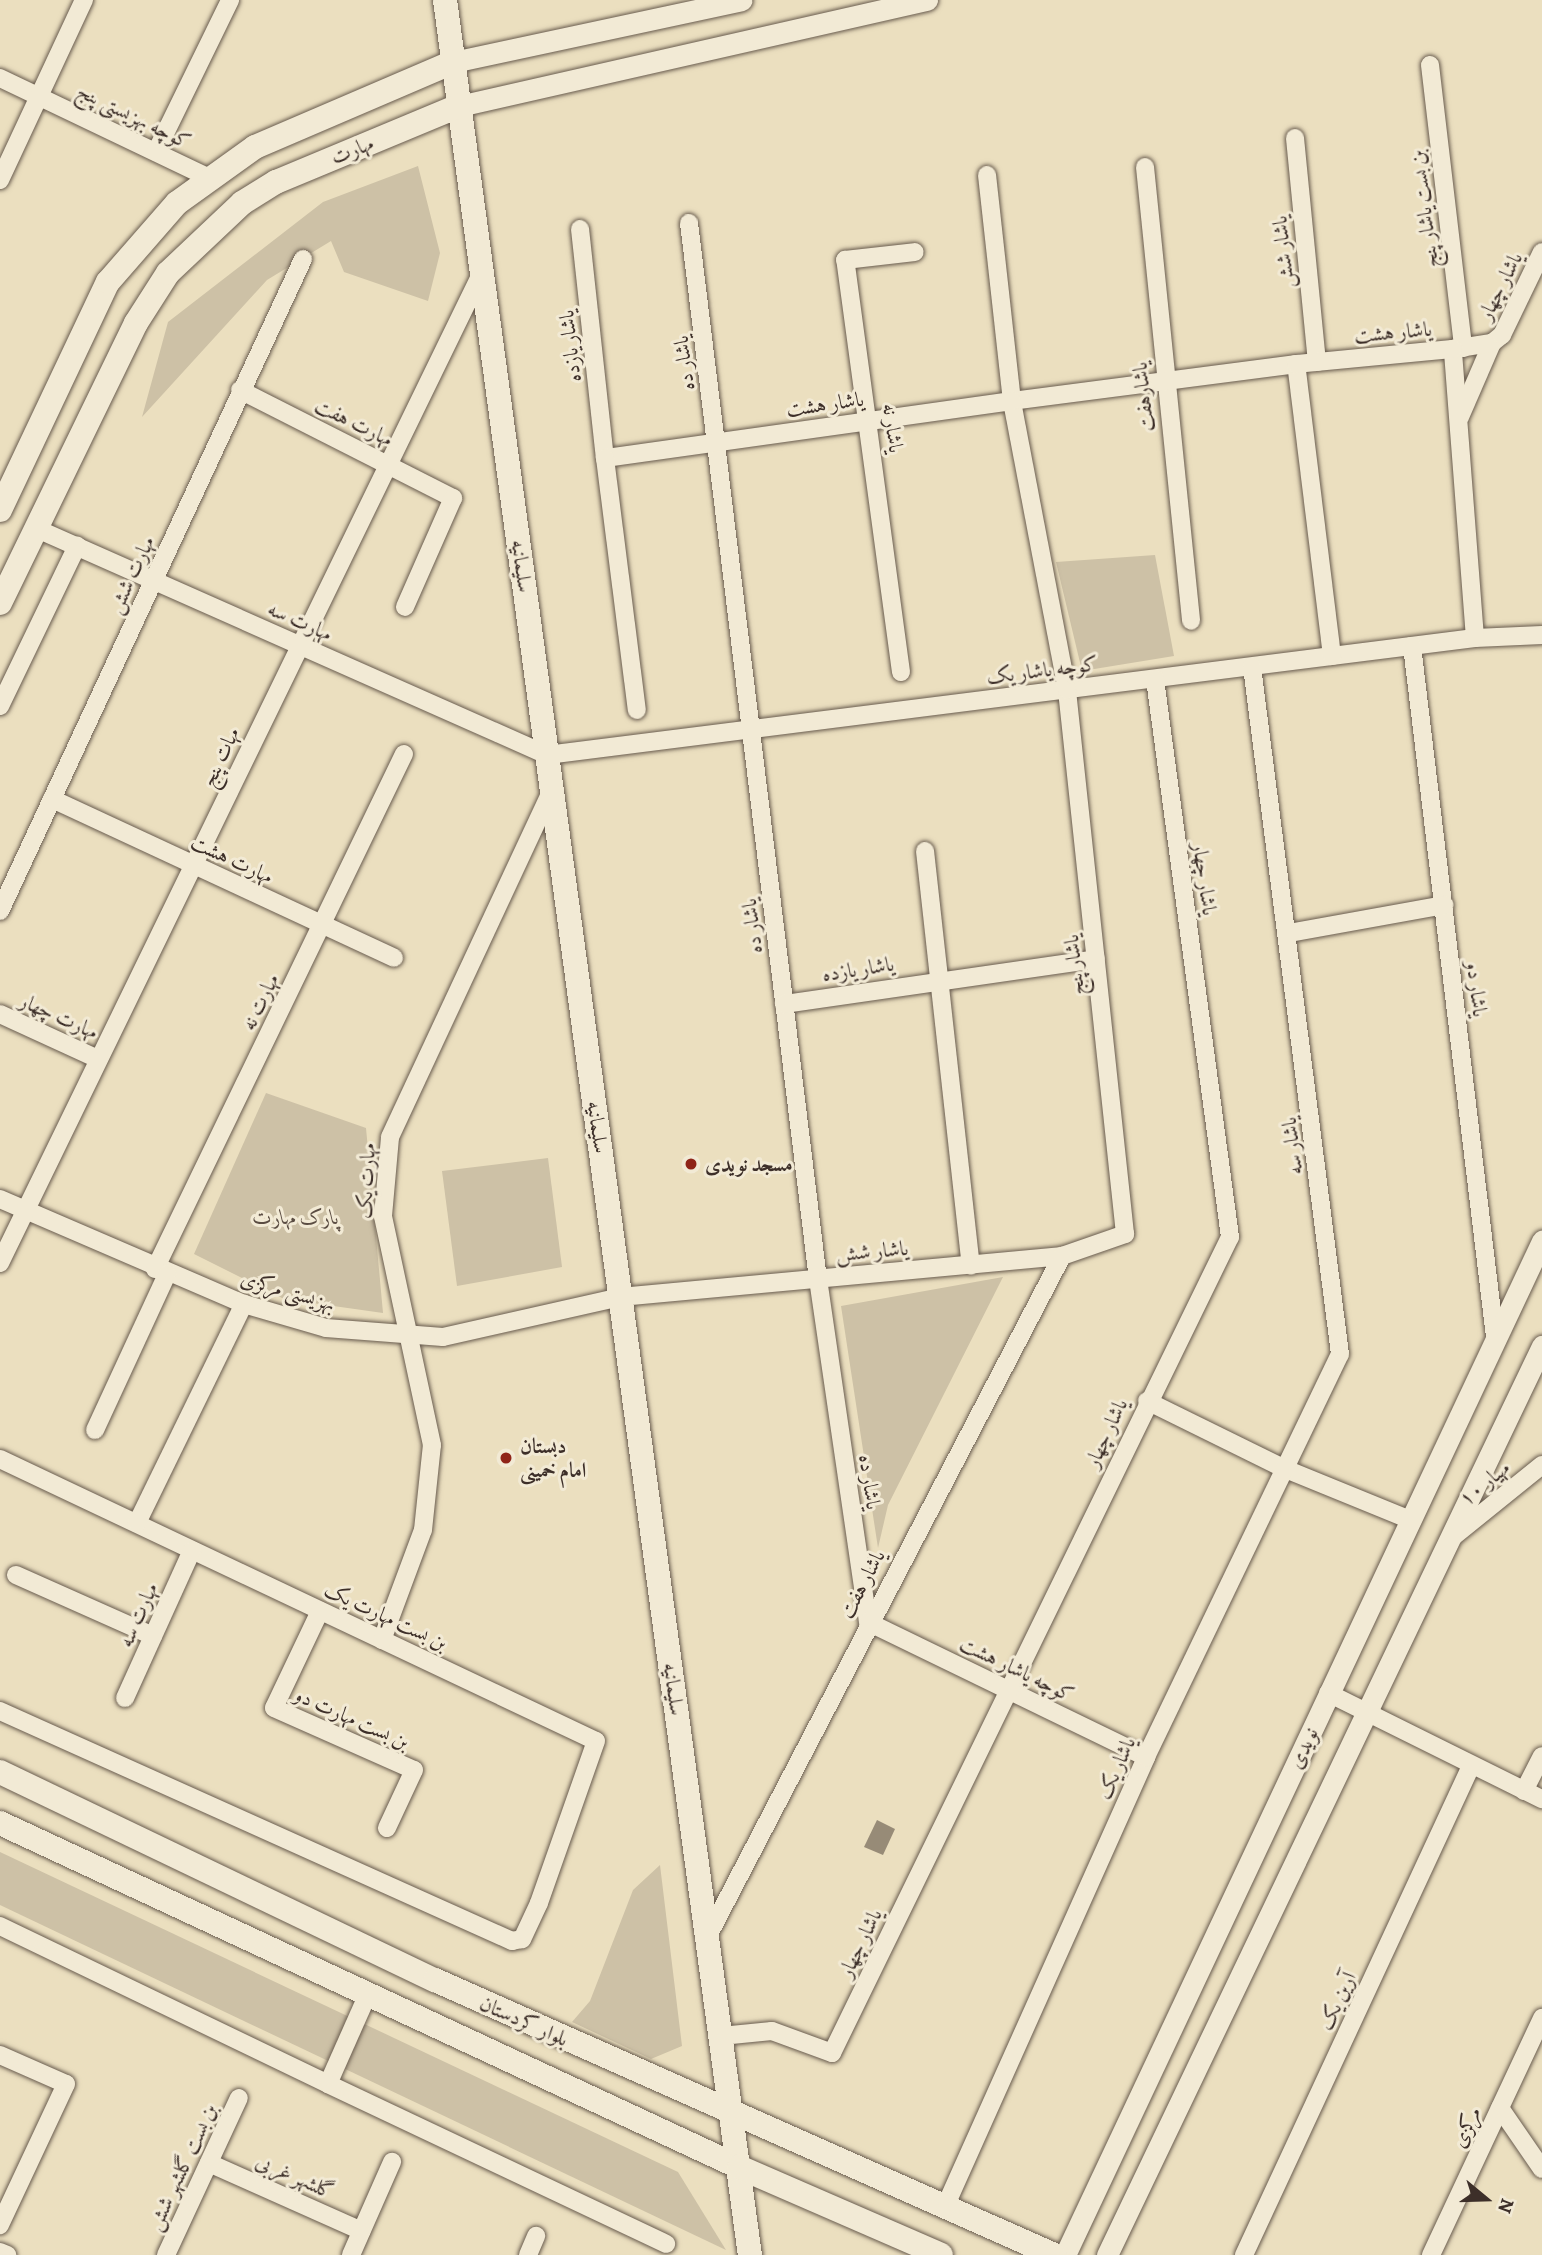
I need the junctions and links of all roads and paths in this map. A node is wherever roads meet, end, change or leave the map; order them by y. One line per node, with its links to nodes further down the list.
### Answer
1 (84, 0): 9 (street)
2 (230, 0): 12 (street)
3 (445, 0): 6 (main road, سلیمانیه)
4 (741, 0): 6 (street, مهارت)
5 (927, 0): 10 (street, مهارت)
6 (453, 62): 10 (main road, سلیمانیه); 15 (main road, مهارت)
7 (1430, 65): 24 (street, بن بست یاشار پنج)
8 (0, 78): 9 (street, کوچه بهزیستی پنج)
9 (39, 96): 12 (street, کوچه بهزیستی پنج); 16 (street)
10 (459, 106): 22 (main road, سلیمانیه); 36 (main road, مهارت)
11 (1295, 138): 25 (street, یاشار شش)
12 (156, 152): 15 (street, کوچه بهزیستی پنج)
13 (1145, 167): 27 (street, یاشارهفت)
14 (987, 175): 29 (street)
15 (208, 177): 35 (main road, مهارت)
16 (0, 180)
17 (690, 223): 32 (street, یاشار ده)
18 (580, 229): 33 (street, یاشار یازده)
19 (915, 252): 31 (street, یاشار نه)
20 (1542, 252): 23 (street, یاشار چهار)
21 (303, 259): 28 (street, مهارت شش)
22 (482, 272): 34 (street, مهات پنج); 55 (main road, سلیمانیه)
23 (1492, 343): 24 (street, یاشار چهار); 30 (street)
24 (1458, 349): 25 (street, یاشار هشت); 30 (street)
25 (1317, 362): 26 (street, یاشار هشت)
26 (1296, 364): 27 (street); 46 (street)
27 (1164, 381): 29 (street); 41 (street, یاشارهفت)
28 (240, 390): 34 (street, مهارت هفت); 38 (street, مهارت شش)
29 (1012, 401): 31 (street, یاشار هشت); 50 (street)
30 (1460, 418): 43 (street)
31 (869, 421): 32 (street, یاشار هشت); 48 (street, یاشار نه)
32 (716, 443): 33 (street, یاشار هشت); 53 (street, یاشار ده)
33 (605, 458): 52 (street)
34 (387, 464): 40 (street, مهارت هفت); 44 (street, مهات پنج)
35 (0, 512): 36 (main road)
36 (35, 528): 37 (street, مهارت سه); 39 (main road, مهارت)
37 (77, 546): 38 (street, مهارت سه); 51 (street)
38 (154, 581): 44 (street, مهارت سه); 57 (street, مهارت شش)
39 (0, 603)
40 (405, 607)
41 (1191, 621)
42 (1542, 635): 43 (street, کوچه یاشار یک)
43 (1475, 638): 45 (street, کوچه یاشار یک)
44 (300, 646): 55 (street, مهارت سه); 59 (street, مهات پنج)
45 (1412, 646): 46 (street, کوچه یاشار یک); 60 (street, یاشار دو)
46 (1332, 656): 47 (street, کوچه یاشار یک)
47 (1252, 667): 49 (street, کوچه یاشار یک); 63 (street, یاشار سه)
48 (901, 672)
49 (1155, 679): 50 (street, کوچه یاشار یک); 85 (street, یاشار چهار)
50 (1068, 690): 53 (street, کوچه یاشار یک); 65 (street, یاشار پنج)
51 (0, 706)
52 (637, 710)
53 (751, 730): 55 (street, کوچه یاشار یک); 67 (street, یاشار ده)
54 (404, 754): 62 (street, مهارت نه)
55 (547, 755): 56 (main road, سلیمانیه)
56 (552, 790): 79 (main road, سلیمانیه); 81 (street, مهارت یک)
57 (52, 799): 59 (street, مهارت هشت); 61 (street, مهارت شش)
58 (925, 850): 66 (street)
59 (192, 866): 62 (street, مهارت هشت); 69 (street, مهات پنج)
60 (1444, 905): 63 (street); 82 (street, یاشار دو)
61 (0, 911)
62 (323, 926): 64 (street, مهارت هشت); 77 (street, مهارت نه)
63 (1289, 933): 84 (street, یاشار سه)
64 (394, 958)
65 (1096, 959): 66 (street, یاشار یازده); 72 (street, یاشار پنج)
66 (939, 980): 67 (street, یاشار یازده); 76 (street)
67 (784, 1004): 78 (street, یاشار ده)
68 (0, 1014): 69 (street, مهارت چهار)
69 (98, 1059): 71 (street, مهات پنج)
70 (0, 1199): 71 (street, بهزیستی مرکزی)
71 (25, 1211): 75 (street, مهات پنج); 77 (street, بهزیستی مرکزی)
72 (1125, 1234): 74 (street, یاشار شش)
73 (1542, 1241): 82 (street, نویدی)
74 (1062, 1256): 76 (street, یاشار شش); 96 (street, یاشار هفت)
75 (0, 1263)
76 (971, 1265): 78 (street, یاشار شش)
77 (161, 1271): 80 (street, بهزیستی مرکزی); 86 (street, مهارت نه)
78 (818, 1279): 79 (street, یاشار شش); 96 (street, یاشار ده)
79 (621, 1297): 81 (street, بهزیستی مرکزی); 113 (main road, سلیمانیه)
80 (244, 1304): 81 (street, بهزیستی مرکزی); 91 (street)
81 (405, 1334): 98 (street, مهارت یک)
82 (1496, 1338): 90 (street, نویدی)
83 (1542, 1346): 92 (street)
84 (1340, 1354): 89 (street, یاشار یک)
85 (1147, 1401): 89 (street); 99 (street, یاشار چهار)
86 (95, 1430)
87 (0, 1459): 91 (street, بن بست مهارت یک)
88 (1542, 1465): 92 (street, مهیار ۱۰)
89 (1283, 1468): 90 (street); 105 (street, یاشار یک)
90 (1408, 1519): 100 (street, نویدی)
91 (137, 1523): 93 (street, بن بست مهارت یک)
92 (1454, 1536): 103 (street)
93 (192, 1550): 95 (street, بن بست مهارت یک); 97 (street, مهارت سه)
94 (16, 1575): 97 (street)
95 (320, 1611): 98 (street, بن بست مهارت یک); 111 (street, بن بست مهارت دو)
96 (868, 1622): 99 (street, کوچه یاشار هشت); 113 (street, یاشار هفت)
97 (153, 1636): 101 (street, مهارت سه)
98 (382, 1640): 102 (street, بن بست مهارت یک)
99 (1009, 1690): 105 (street, کوچه یاشار هشت); 116 (street, یاشار چهار)
100 (1328, 1693): 103 (street); 139 (street, نویدی)
101 (125, 1698)
102 (0, 1711)
103 (1369, 1716): 106 (street); 140 (street)
104 (1542, 1756): 108 (street)
105 (1146, 1757): 126 (street, یاشار یک)
106 (1471, 1766): 108 (street); 141 (street, آرین یک)
107 (0, 1772): 121 (main road, بلوار کردستان)
108 (1524, 1791): 109 (street)
109 (1542, 1799)
110 (0, 1823): 114 (main road, بلوار کردستان)
111 (387, 1828)
112 (0, 1926): 118 (street)
113 (708, 1936): 116 (main road, سلیمانیه)
114 (368, 1996): 118 (street); 124 (main road, بلوار کردستان)
115 (1542, 2018): 120 (street, مرکزی)
116 (721, 2036): 121 (main road, سلیمانیه)
117 (0, 2055): 127 (street)
118 (328, 2084): 130 (street)
119 (239, 2098): 123 (street, بن بست گلشهر شش)
120 (1500, 2108): 125 (street); 142 (street, مرکزی)
121 (732, 2115): 124 (main road, سلیمانیه); 126 (main road, بلوار کردستان)
122 (392, 2162): 128 (street)
123 (209, 2163): 128 (street, گلشهر غربی); 133 (street, بن بست گلشهر شش)
124 (739, 2167): 136 (main road, سلیمانیه); 137 (main road, بلوار کردستان)
125 (1542, 2169)
126 (944, 2207): 138 (main road, بلوار کردستان)
127 (0, 2225)
128 (362, 2231): 134 (street)
129 (536, 2236): 135 (street)
130 (666, 2244)
131 (0, 2252): 132 (street)
132 (7, 2255)
133 (166, 2255)
134 (351, 2255)
135 (528, 2255)
136 (750, 2255)
137 (941, 2255)
138 (1054, 2255)
139 (1065, 2255)
140 (1107, 2255)
141 (1244, 2255)
142 (1431, 2255)

